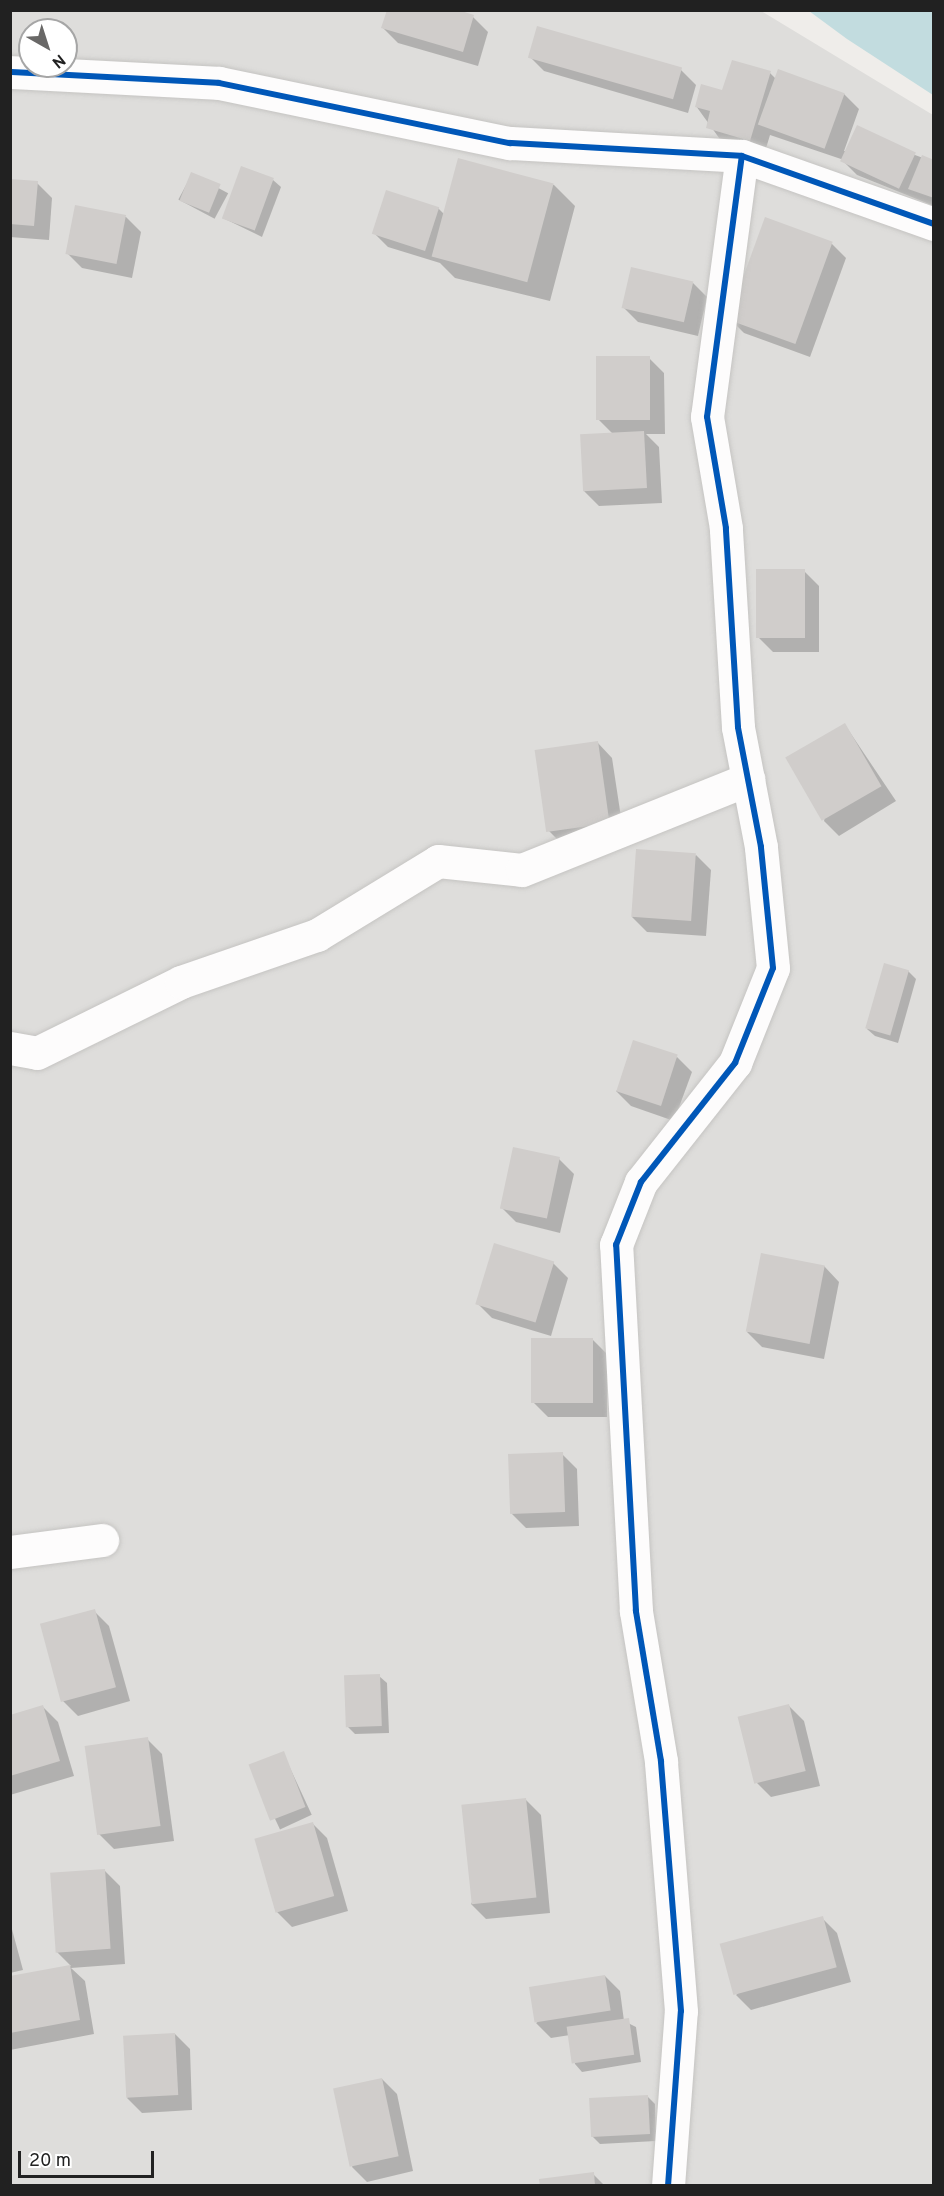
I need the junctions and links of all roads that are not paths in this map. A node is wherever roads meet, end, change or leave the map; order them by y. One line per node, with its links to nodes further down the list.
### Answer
1 (10, 72): 2 (street)
2 (742, 156): 3 (street); 4 (street)
3 (933, 224)
4 (748, 779): 5 (street); 8 (street)
5 (10, 1048)
6 (102, 1540): 7 (street)
7 (10, 1552)
8 (668, 2186)

